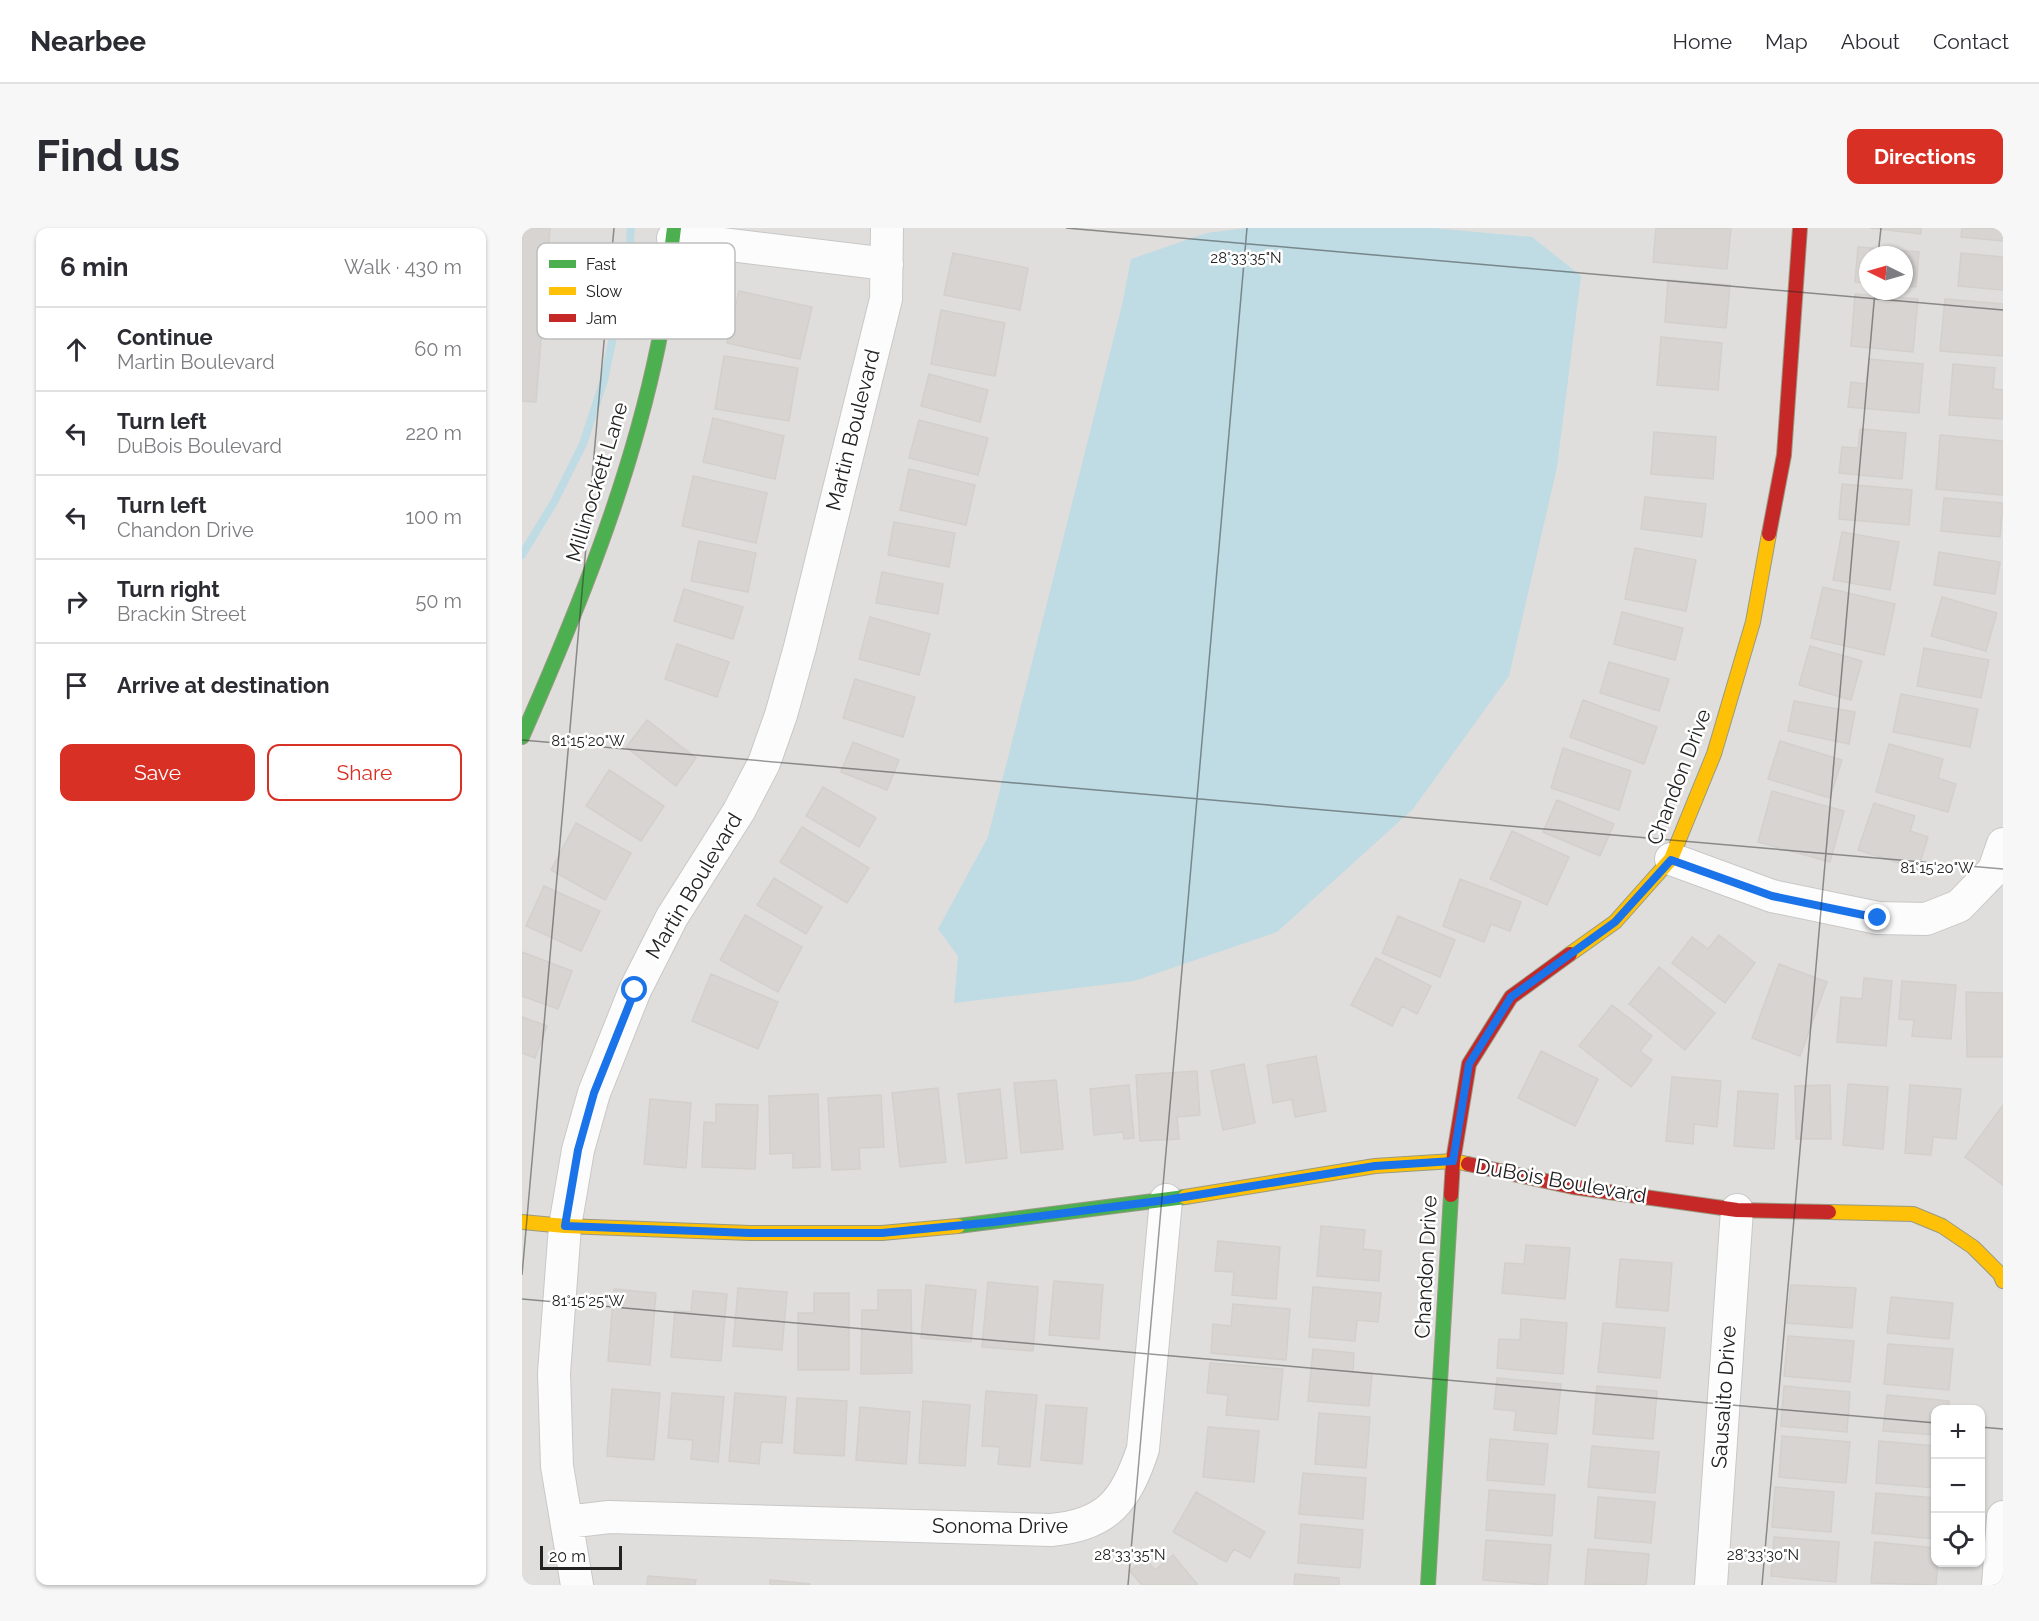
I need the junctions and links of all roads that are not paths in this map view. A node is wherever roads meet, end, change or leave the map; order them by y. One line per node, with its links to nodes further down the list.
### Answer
1 (887, 228): 4 (street, Martin Boulevard)
2 (1800, 228): 9 (street, Chandon Drive)
3 (674, 233): 4 (street)
4 (886, 264): 14 (street, Martin Boulevard)
5 (660, 339): 6 (street, Millinockett Lane)
6 (533, 687): 7 (street, Millinockett Lane)
7 (522, 737)
8 (2003, 844): 9 (street)
9 (1671, 860): 10 (street, Chandon Drive)
10 (1453, 1161): 11 (street, DuBois Boulevard); 12 (street, DuBois Boulevard); 19 (street, Chandon Drive)
11 (1166, 1200): 14 (street, DuBois Boulevard); 17 (street, Sonoma Drive)
12 (1737, 1210): 15 (street, DuBois Boulevard); 20 (street, Sausalito Drive)
13 (522, 1222): 14 (street, DuBois Boulevard)
14 (565, 1226): 17 (street, Martin Boulevard)
15 (2003, 1281)
16 (2003, 1517): 21 (street)
17 (567, 1522): 18 (street, Martin Boulevard)
18 (577, 1585)
19 (1428, 1585)
20 (1711, 1585)
21 (1998, 1585)

